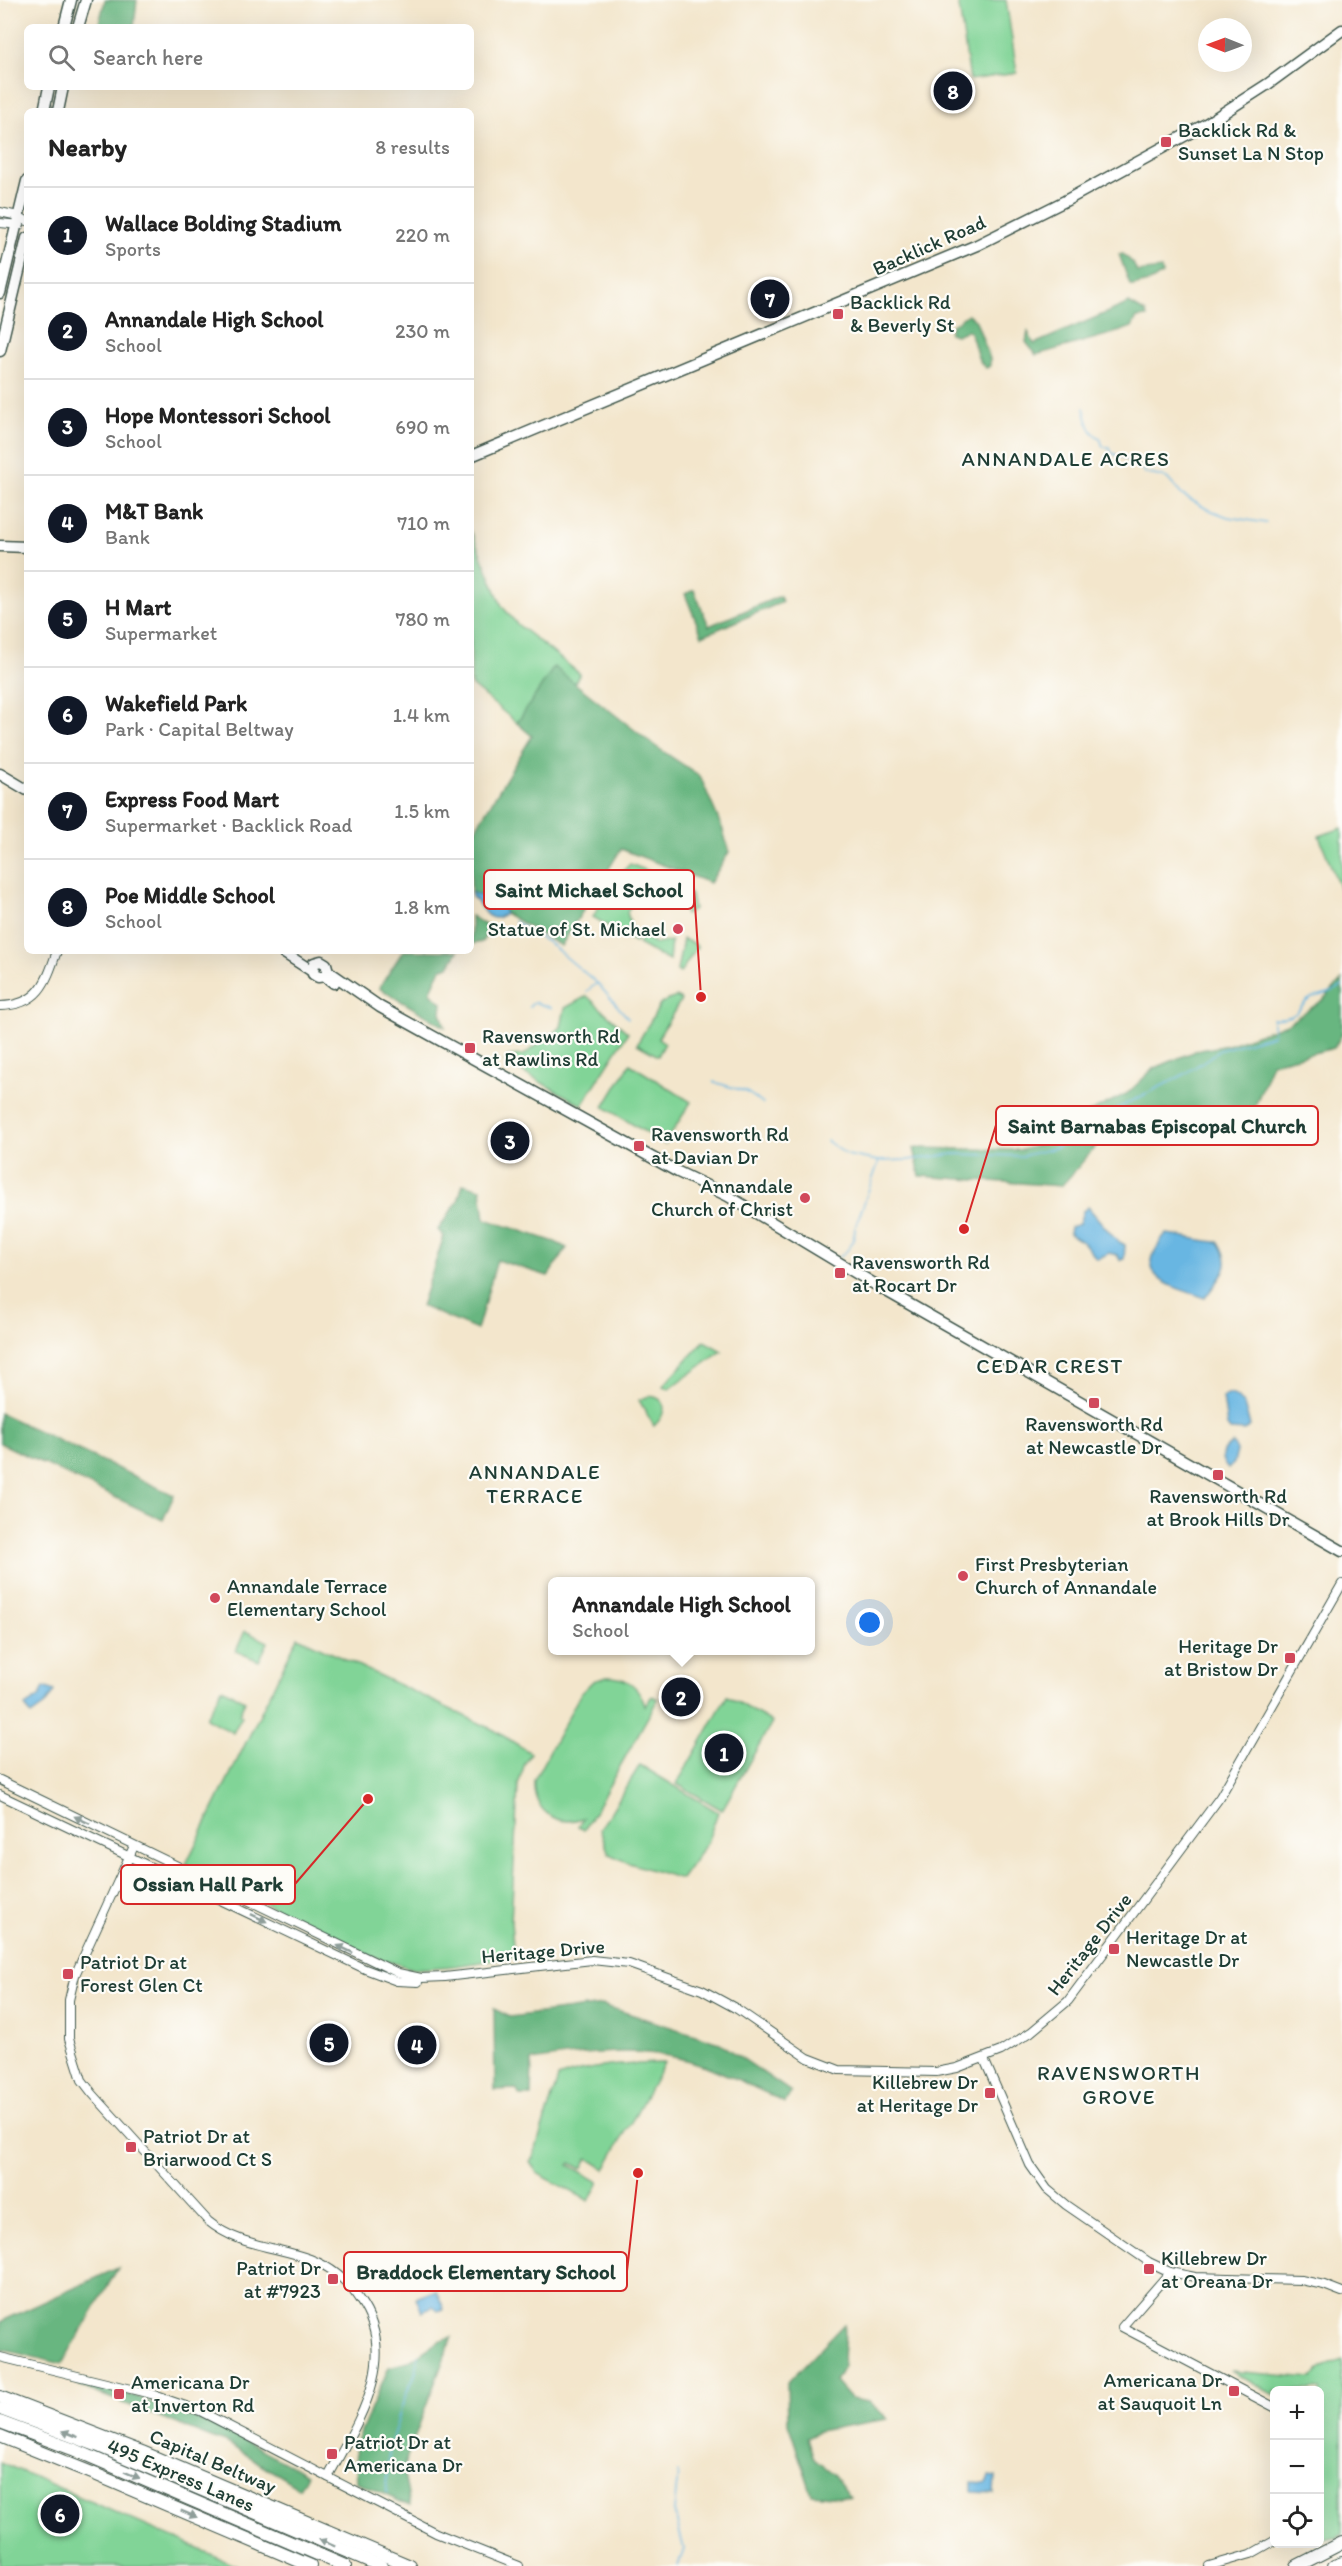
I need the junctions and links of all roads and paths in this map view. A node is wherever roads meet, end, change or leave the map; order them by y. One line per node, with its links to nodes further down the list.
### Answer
1 (71, 0): 3 (main road)
2 (86, 0): 4 (main road)
3 (65, 24)
4 (79, 24)
5 (1342, 30): 19 (main road, Backlick Road)
6 (49, 90): 8 (main road)
7 (62, 90): 9 (main road)
8 (45, 108)
9 (58, 108)
10 (24, 206): 12 (main road)
11 (0, 212): 12 (street)
12 (22, 222): 13 (street); 15 (main road)
13 (0, 223)
14 (24, 251): 18 (main road)
15 (0, 293)
16 (0, 313): 17 (main road)
17 (0, 334)
18 (0, 351)
19 (474, 455)
20 (0, 546): 21 (main road)
21 (24, 547)
22 (0, 774): 23 (main road)
23 (24, 788)
24 (56, 954): 28 (street)
25 (286, 954): 27 (main road)
26 (297, 954): 27 (main road)
27 (313, 967): 29 (main road)
28 (0, 1006)
29 (1342, 1551)
30 (1342, 1584): 36 (street, Heritage Drive)
31 (0, 1780): 33 (street, Heritage Drive, one-way to 31)
32 (0, 1796): 34 (street, Heritage Drive)
33 (134, 1845): 34 (street); 35 (street, Heritage Drive)
34 (130, 1857): 35 (street, Heritage Drive, one-way to 35); 45 (street)
35 (324, 1944): 36 (street, Heritage Drive)
36 (984, 2059): 37 (street)
37 (1170, 2272): 38 (street); 41 (street)
38 (1342, 2292)
39 (0, 2357): 45 (street)
40 (0, 2395): 53 (highway, Capital Beltway)
41 (1270, 2404)
42 (0, 2409): 52 (highway, 495 Express Lanes, one-way to 42)
43 (0, 2422): 51 (highway, 495 Express Lanes, one-way to 51)
44 (0, 2436): 50 (highway, one-way to 50)
45 (328, 2477): 54 (street)
46 (1342, 2543): 56 (highway)
47 (1270, 2544): 55 (street)
48 (1342, 2550): 57 (highway)
49 (1342, 2563): 58 (highway)
50 (311, 2566)
51 (345, 2566)
52 (381, 2566)
53 (410, 2566)
54 (519, 2566)
55 (1209, 2566)
56 (1297, 2566)
57 (1302, 2566)
58 (1334, 2566)

